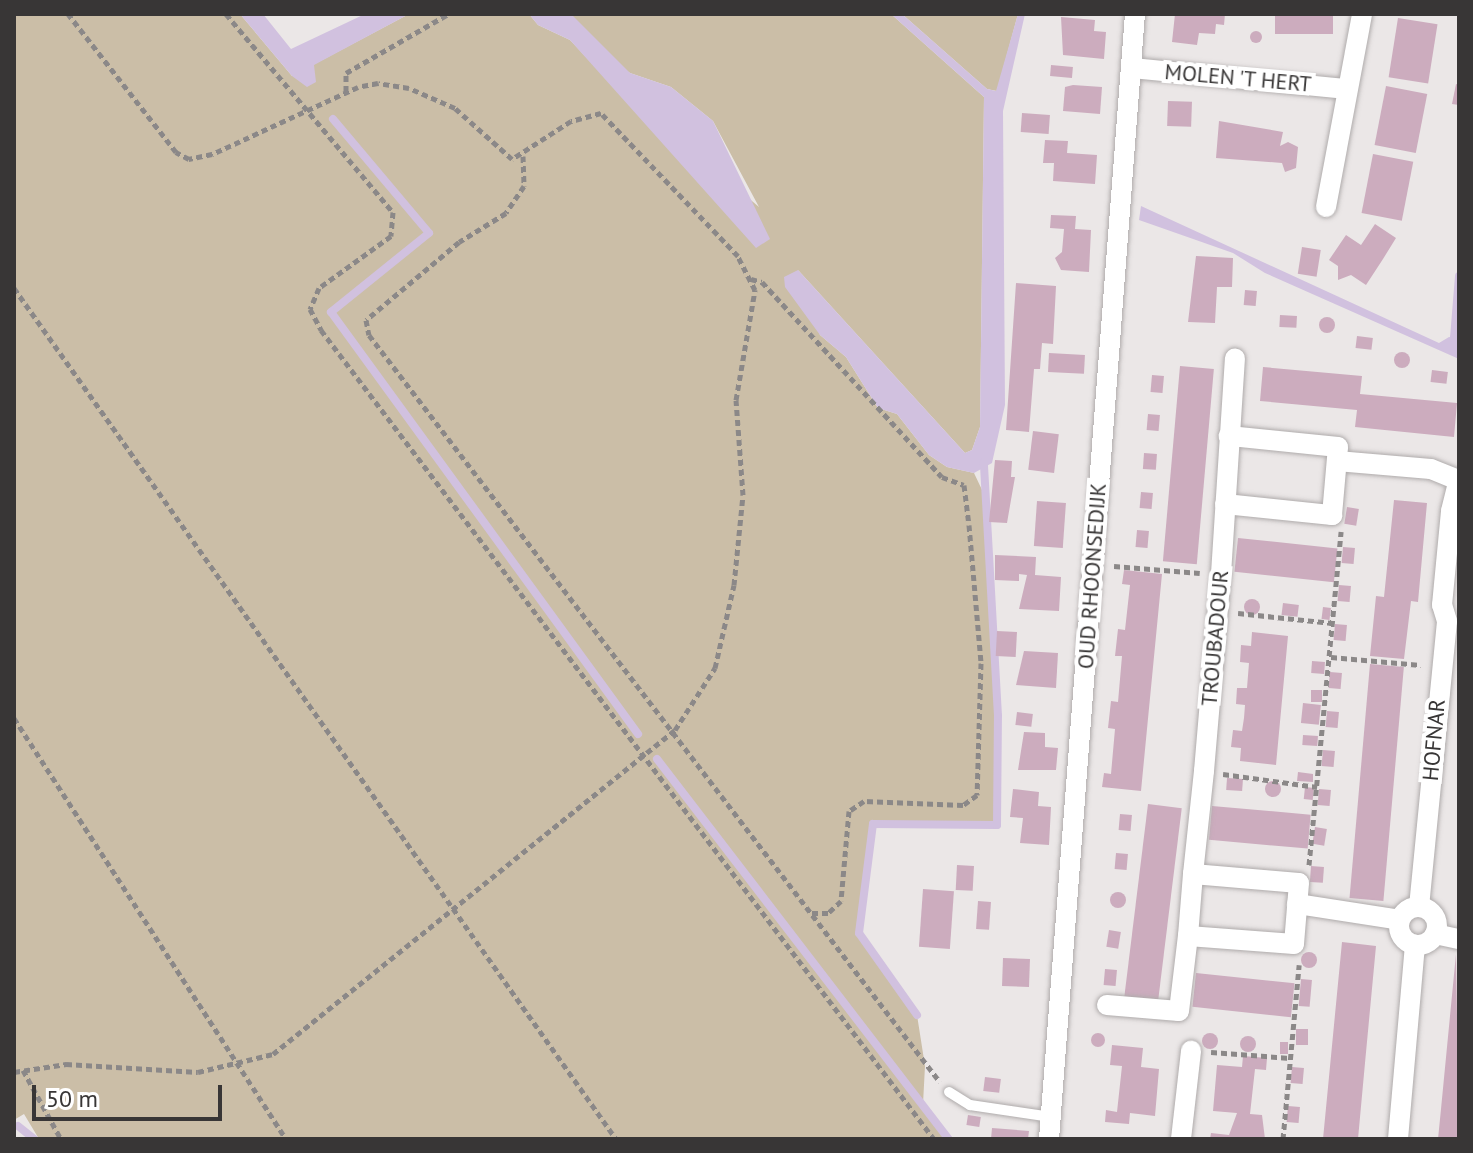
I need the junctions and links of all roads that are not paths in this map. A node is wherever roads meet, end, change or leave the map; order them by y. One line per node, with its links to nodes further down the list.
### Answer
1 (1135, 14): 3 (street, OUD RHOONSEDIJK)
2 (1362, 14): 4 (street, MOLEN 'T HERT)
3 (1132, 68): 4 (street, MOLEN 'T HERT); 22 (street, OUD RHOONSEDIJK)
4 (1345, 89): 5 (street, MOLEN 'T HERT)
5 (1326, 207)
6 (1235, 358): 7 (street, TROUBADOUR)
7 (1229, 436): 8 (street); 10 (street, TROUBADOUR)
8 (1337, 461): 9 (street); 10 (street)
9 (1459, 480): 13 (street, HOFNAR)
10 (1225, 504): 11 (street, TROUBADOUR)
11 (1193, 874): 12 (street); 16 (street, TROUBADOUR)
12 (1297, 904): 14 (street); 16 (street)
13 (1419, 907): 14 (street); 15 (street)
14 (1400, 920): 18 (street)
15 (1435, 934): 17 (street); 18 (street)
16 (1188, 936): 19 (street, TROUBADOUR)
17 (1459, 939)
18 (1415, 945): 25 (street)
19 (1107, 1005)
20 (1191, 1051): 24 (street)
21 (949, 1092): 22 (lane)
22 (1051, 1117): 23 (street, OUD RHOONSEDIJK)
23 (1049, 1139)
24 (1181, 1139)
25 (1398, 1139)

